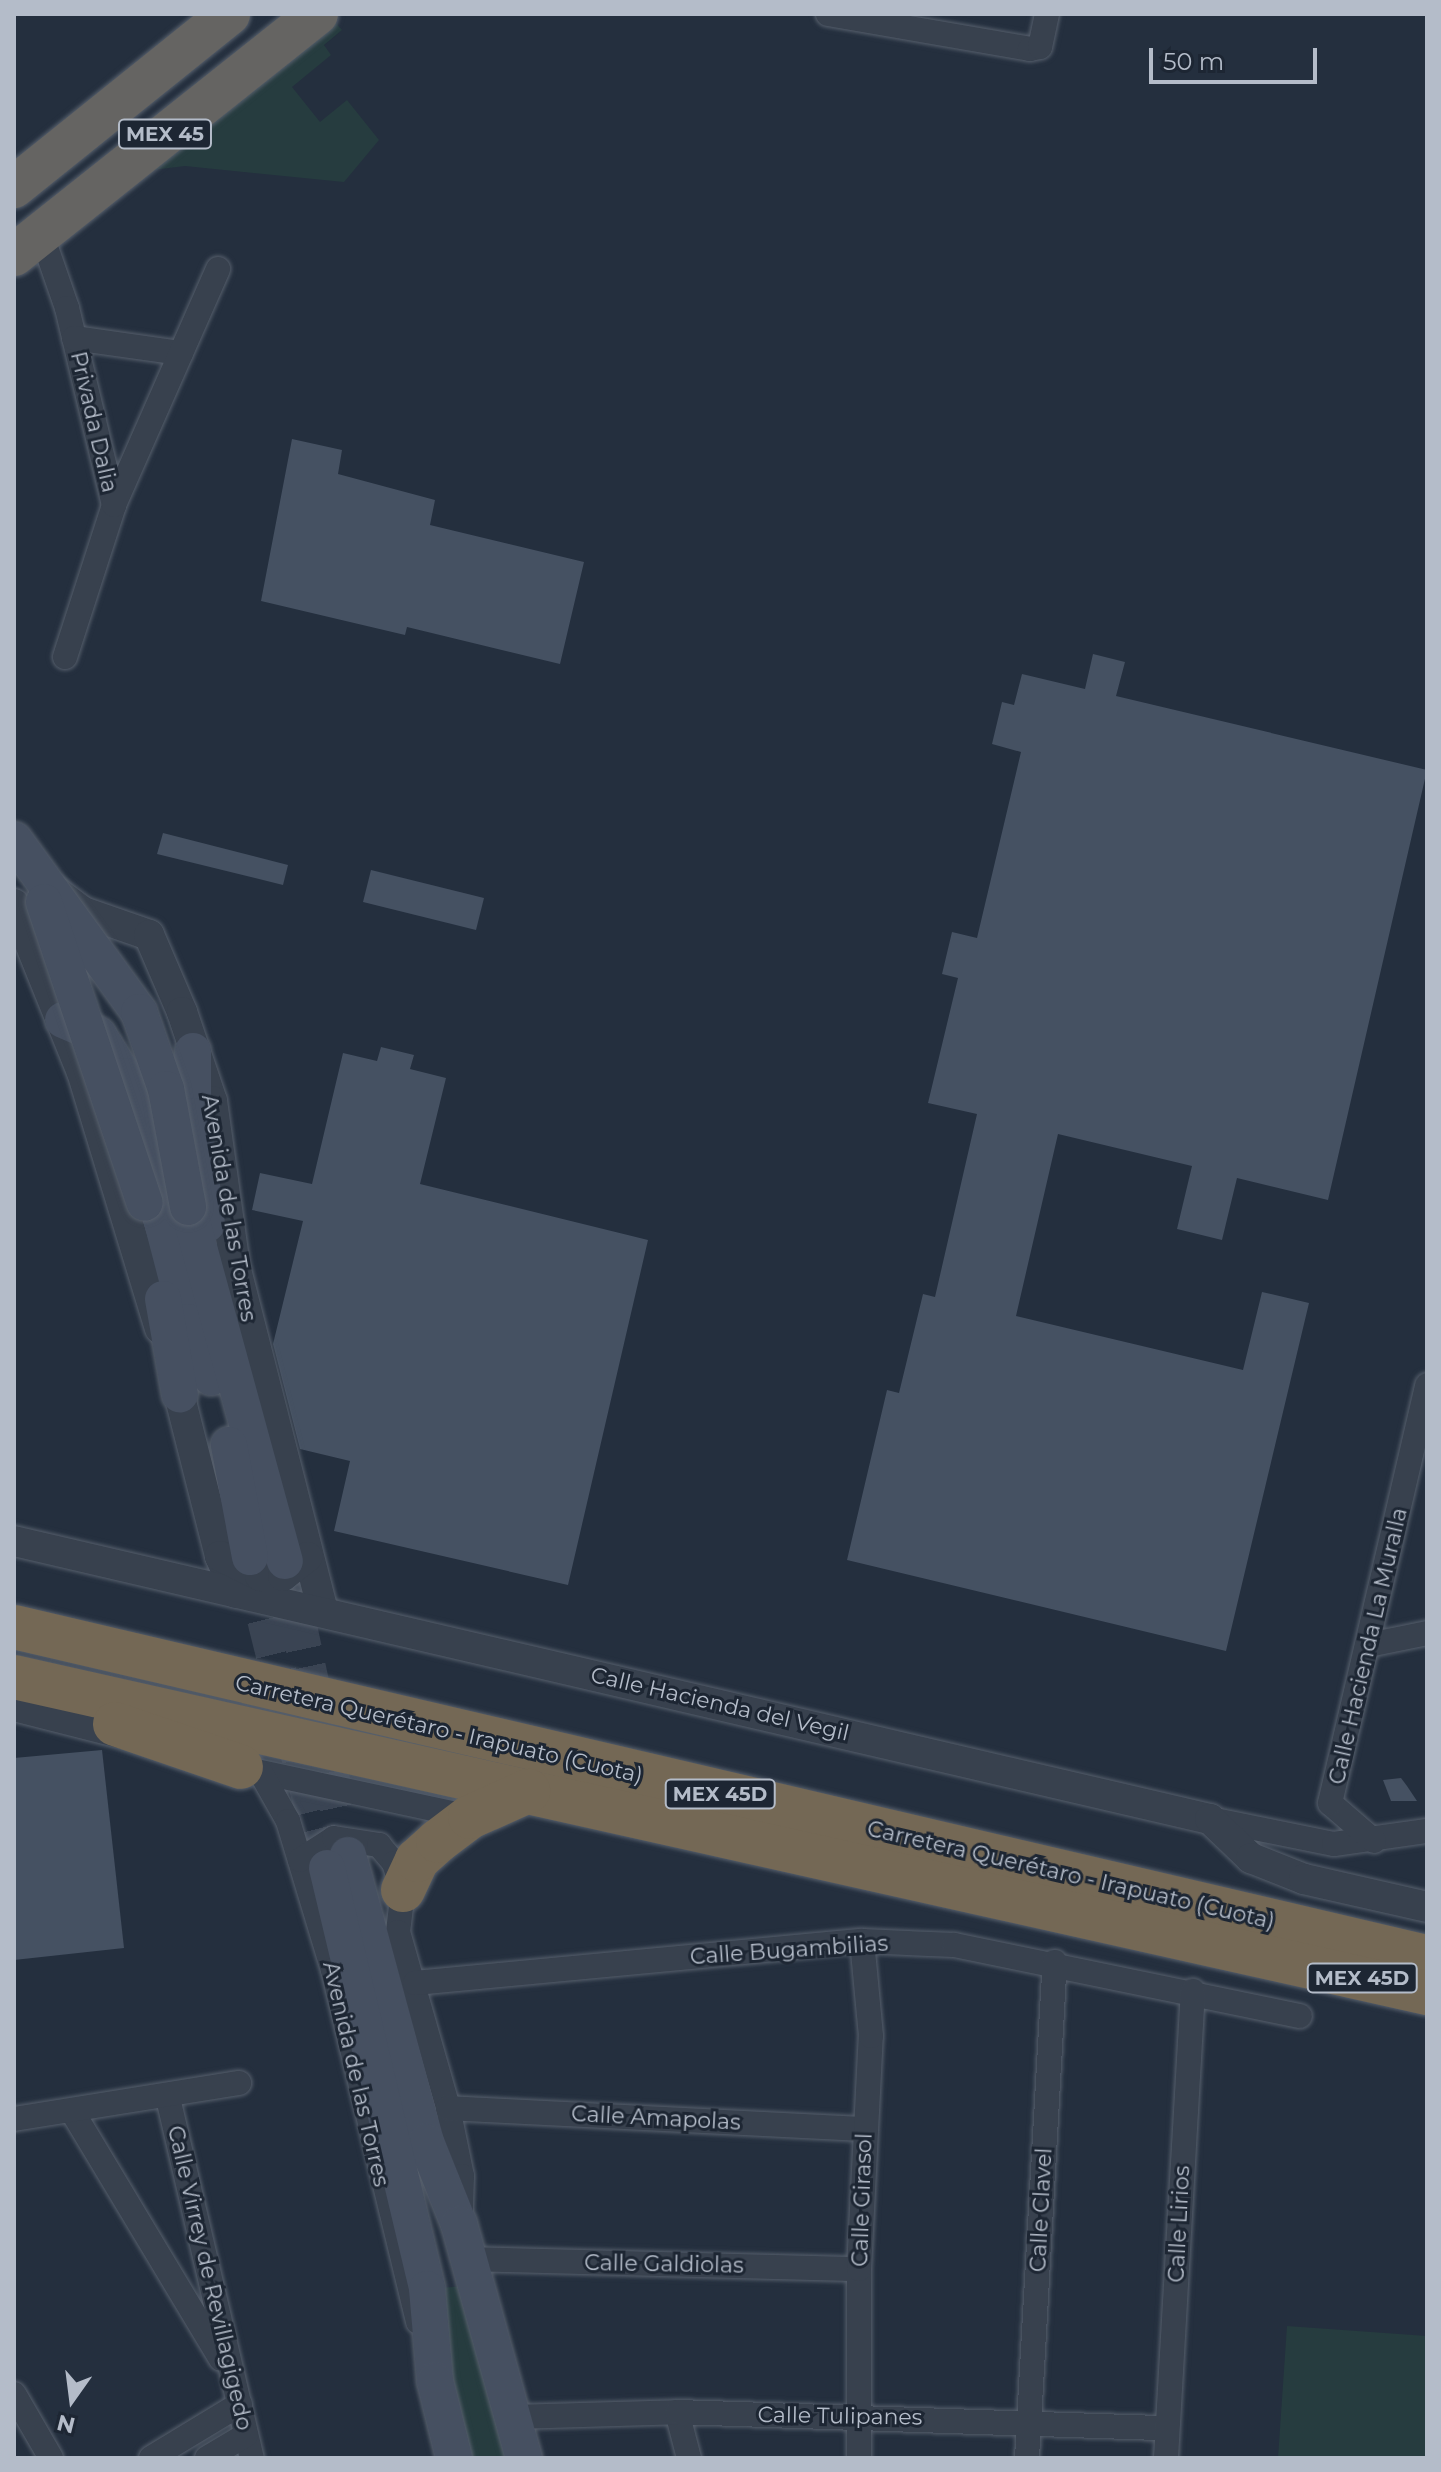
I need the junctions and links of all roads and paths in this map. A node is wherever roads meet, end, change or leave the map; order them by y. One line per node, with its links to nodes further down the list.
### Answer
1 (229, 14): 5 (highway, MEX 45)
2 (317, 14): 6 (highway, MEX 45)
3 (828, 14): 4 (street)
4 (1047, 14)
5 (23, 175)
6 (28, 244): 8 (street, Privada Dalia)
7 (218, 269): 9 (street, Privada Dalia)
8 (74, 338): 9 (street, Privada Dalia); 10 (street, Privada Dalia)
9 (181, 353): 10 (street, Privada Dalia)
10 (114, 505): 11 (street, Privada Dalia)
11 (65, 657)
12 (14, 831): 15 (street, Avenida de las Torres)
13 (14, 840): 19 (main road, bridge)
14 (14, 858): 15 (main road)
15 (37, 897): 16 (street, Avenida de las Torres); 16 (street); 18 (street, Avenida de las Torres); 19 (main road, bridge)
16 (46, 974): 17 (street, Avenida de las Torres)
17 (63, 1020): 21 (main road); 23 (street, Avenida de las Torres)
18 (193, 1051): 20 (main road); 27 (street, Avenida de las Torres)
19 (169, 1206): 20 (main road, Avenida de las Torres); 21 (main road, Avenida de las Torres); 23 (main road)
20 (220, 1325): 27 (main road, Avenida de las Torres)
21 (211, 1377): 26 (main road, Avenida de las Torres)
22 (1427, 1385): 24 (street, Calle Hacienda La Muralla)
23 (180, 1395): 26 (street, Avenida de las Torres)
24 (1419, 1463): 33 (street, Calle Hacienda La Muralla)
25 (14, 1541): 28 (street, Calle Hacienda del Vegil)
26 (235, 1557): 27 (street); 28 (street, Avenida de las Torres)
27 (296, 1559): 30 (street, Avenida de las Torres)
28 (236, 1593): 30 (street, Calle Hacienda del Vegil)
29 (14, 1611): 34 (highway)
30 (323, 1612): 41 (street, Calle Hacienda del Vegil)
31 (14, 1627): 34 (highway, Carretera Querétaro - Irapuato (Cuota) / MEX 45D)
32 (1427, 1633): 33 (street)
33 (1368, 1645): 43 (street, Calle Hacienda La Muralla)
34 (149, 1662): 48 (highway, Carretera Querétaro - Irapuato (Cuota) / MEX 45D)
35 (14, 1677): 39 (highway, Carretera Querétaro - Irapuato (Cuota) / MEX 45D)
36 (14, 1690): 38 (highway)
37 (14, 1709): 38 (street)
38 (251, 1770): 40 (street); 44 (street, Avenida de las Torres)
39 (528, 1791): 40 (highway); 50 (highway, Carretera Querétaro - Irapuato (Cuota) / MEX 45D)
40 (470, 1817): 45 (highway)
41 (1210, 1819): 43 (street, Calle Hacienda del Vegil); 46 (street)
42 (1427, 1831): 43 (street, Calle Hacienda del Vegil)
43 (1374, 1841)
44 (324, 1859): 45 (street); 62 (main road, Avenida de las Torres); 77 (main road, Avenida de las Torres)
45 (403, 1890): 51 (street)
46 (1427, 1907)
47 (862, 1941): 49 (street, Calle Bugambilias); 51 (street, Calle Bugambilias); 61 (street, Calle Girasol)
48 (1427, 1957)
49 (1055, 1962): 52 (street, Calle Bugambilias); 71 (street, Calle Clavel)
50 (1297, 1963): 53 (highway, Carretera Querétaro - Irapuato (Cuota) / MEX 45D); 54 (highway)
51 (415, 1983): 58 (street)
52 (1193, 1991): 55 (street, Calle Bugambilias); 72 (street, Calle Lirios)
53 (1427, 1993)
54 (1427, 2013)
55 (1300, 2016)
56 (239, 2083): 57 (street)
57 (168, 2098): 59 (street); 65 (street, Calle Virrey de Revillagigedo)
58 (448, 2108): 61 (street, Calle Amapolas); 62 (street)
59 (72, 2111): 60 (street); 65 (street)
60 (14, 2119)
61 (865, 2129): 64 (street, Calle Girasol)
62 (459, 2224): 63 (main road, Avenida de las Torres)
63 (469, 2259): 64 (street, Calle Galdiolas); 70 (main road, Avenida de las Torres)
64 (859, 2269): 69 (street, Calle Girasol)
65 (233, 2379): 67 (street, Calle Virrey de Revillagigedo)
66 (14, 2394): 74 (street)
67 (240, 2404): 73 (street, Calle Virrey de Revillagigedo); 75 (street)
68 (677, 2412): 69 (street, Calle Tulipanes); 70 (street, Calle Tulipanes); 79 (street)
69 (861, 2416): 71 (street, Calle Tulipanes); 80 (street, Calle Girasol)
70 (513, 2417): 78 (main road, Avenida de las Torres)
71 (1029, 2421): 72 (street, Calle Tulipanes); 81 (street, Calle Clavel)
72 (1167, 2428): 82 (street, Calle Lirios)
73 (249, 2446): 76 (street)
74 (51, 2458)
75 (151, 2458)
76 (207, 2458)
77 (454, 2458)
78 (524, 2458)
79 (689, 2458)
80 (859, 2458)
81 (1027, 2458)
82 (1166, 2458)

